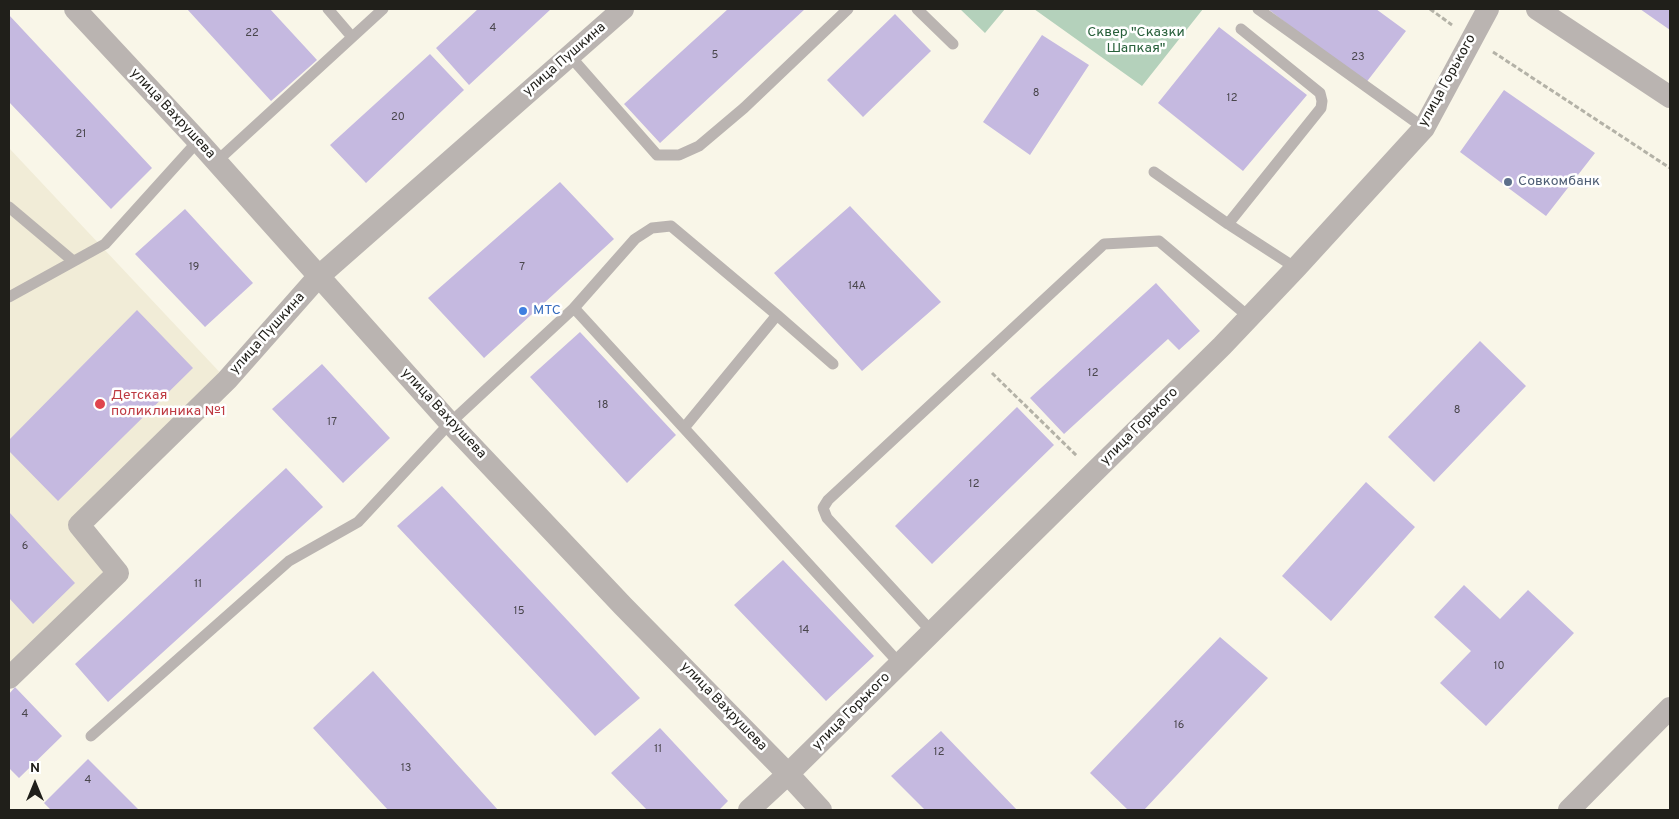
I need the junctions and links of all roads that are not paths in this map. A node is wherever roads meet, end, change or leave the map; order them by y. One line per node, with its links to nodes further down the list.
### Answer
1 (75, 9): 16 (street, улица Вахрушева)
2 (328, 9): 11 (lane)
3 (383, 9): 11 (lane)
4 (623, 9): 13 (street, улица Пушкина)
5 (848, 9): 13 (lane)
6 (917, 9): 12 (lane)
7 (1258, 9): 15 (lane)
8 (1488, 9): 15 (street, улица Горького)
9 (1537, 9): 14 (street)
10 (1241, 29): 20 (lane)
11 (352, 36): 17 (lane)
12 (953, 44)
13 (570, 56): 23 (street, улица Пушкина)
14 (1670, 97)
15 (1424, 128): 22 (street, улица Горького)
16 (198, 141): 17 (street, улица Вахрушева); 21 (lane)
17 (216, 162): 23 (street, улица Вахрушева)
18 (1154, 172): 20 (lane)
19 (9, 207): 21 (lane)
20 (1228, 224): 22 (lane)
21 (73, 261): 24 (lane)
22 (1296, 268): 27 (street, улица Горького)
23 (318, 277): 29 (street, улица Вахрушева); 33 (street, улица Пушкина)
24 (9, 297)
25 (574, 308): 26 (lane); 29 (lane); 30 (lane)
26 (777, 315): 28 (lane); 30 (lane)
27 (1249, 317): 31 (street, улица Горького); 31 (lane)
28 (833, 364)
29 (450, 423): 35 (lane); 36 (street, улица Вахрушева)
30 (684, 428): 32 (lane)
31 (932, 632): 32 (street, улица Горького)
32 (900, 664): 36 (street, улица Горького)
33 (9, 678)
34 (1670, 708): 39 (street)
35 (91, 736)
36 (788, 774): 37 (street, улица Горького); 38 (street, улица Вахрушева)
37 (749, 810)
38 (821, 810)
39 (1569, 810)

